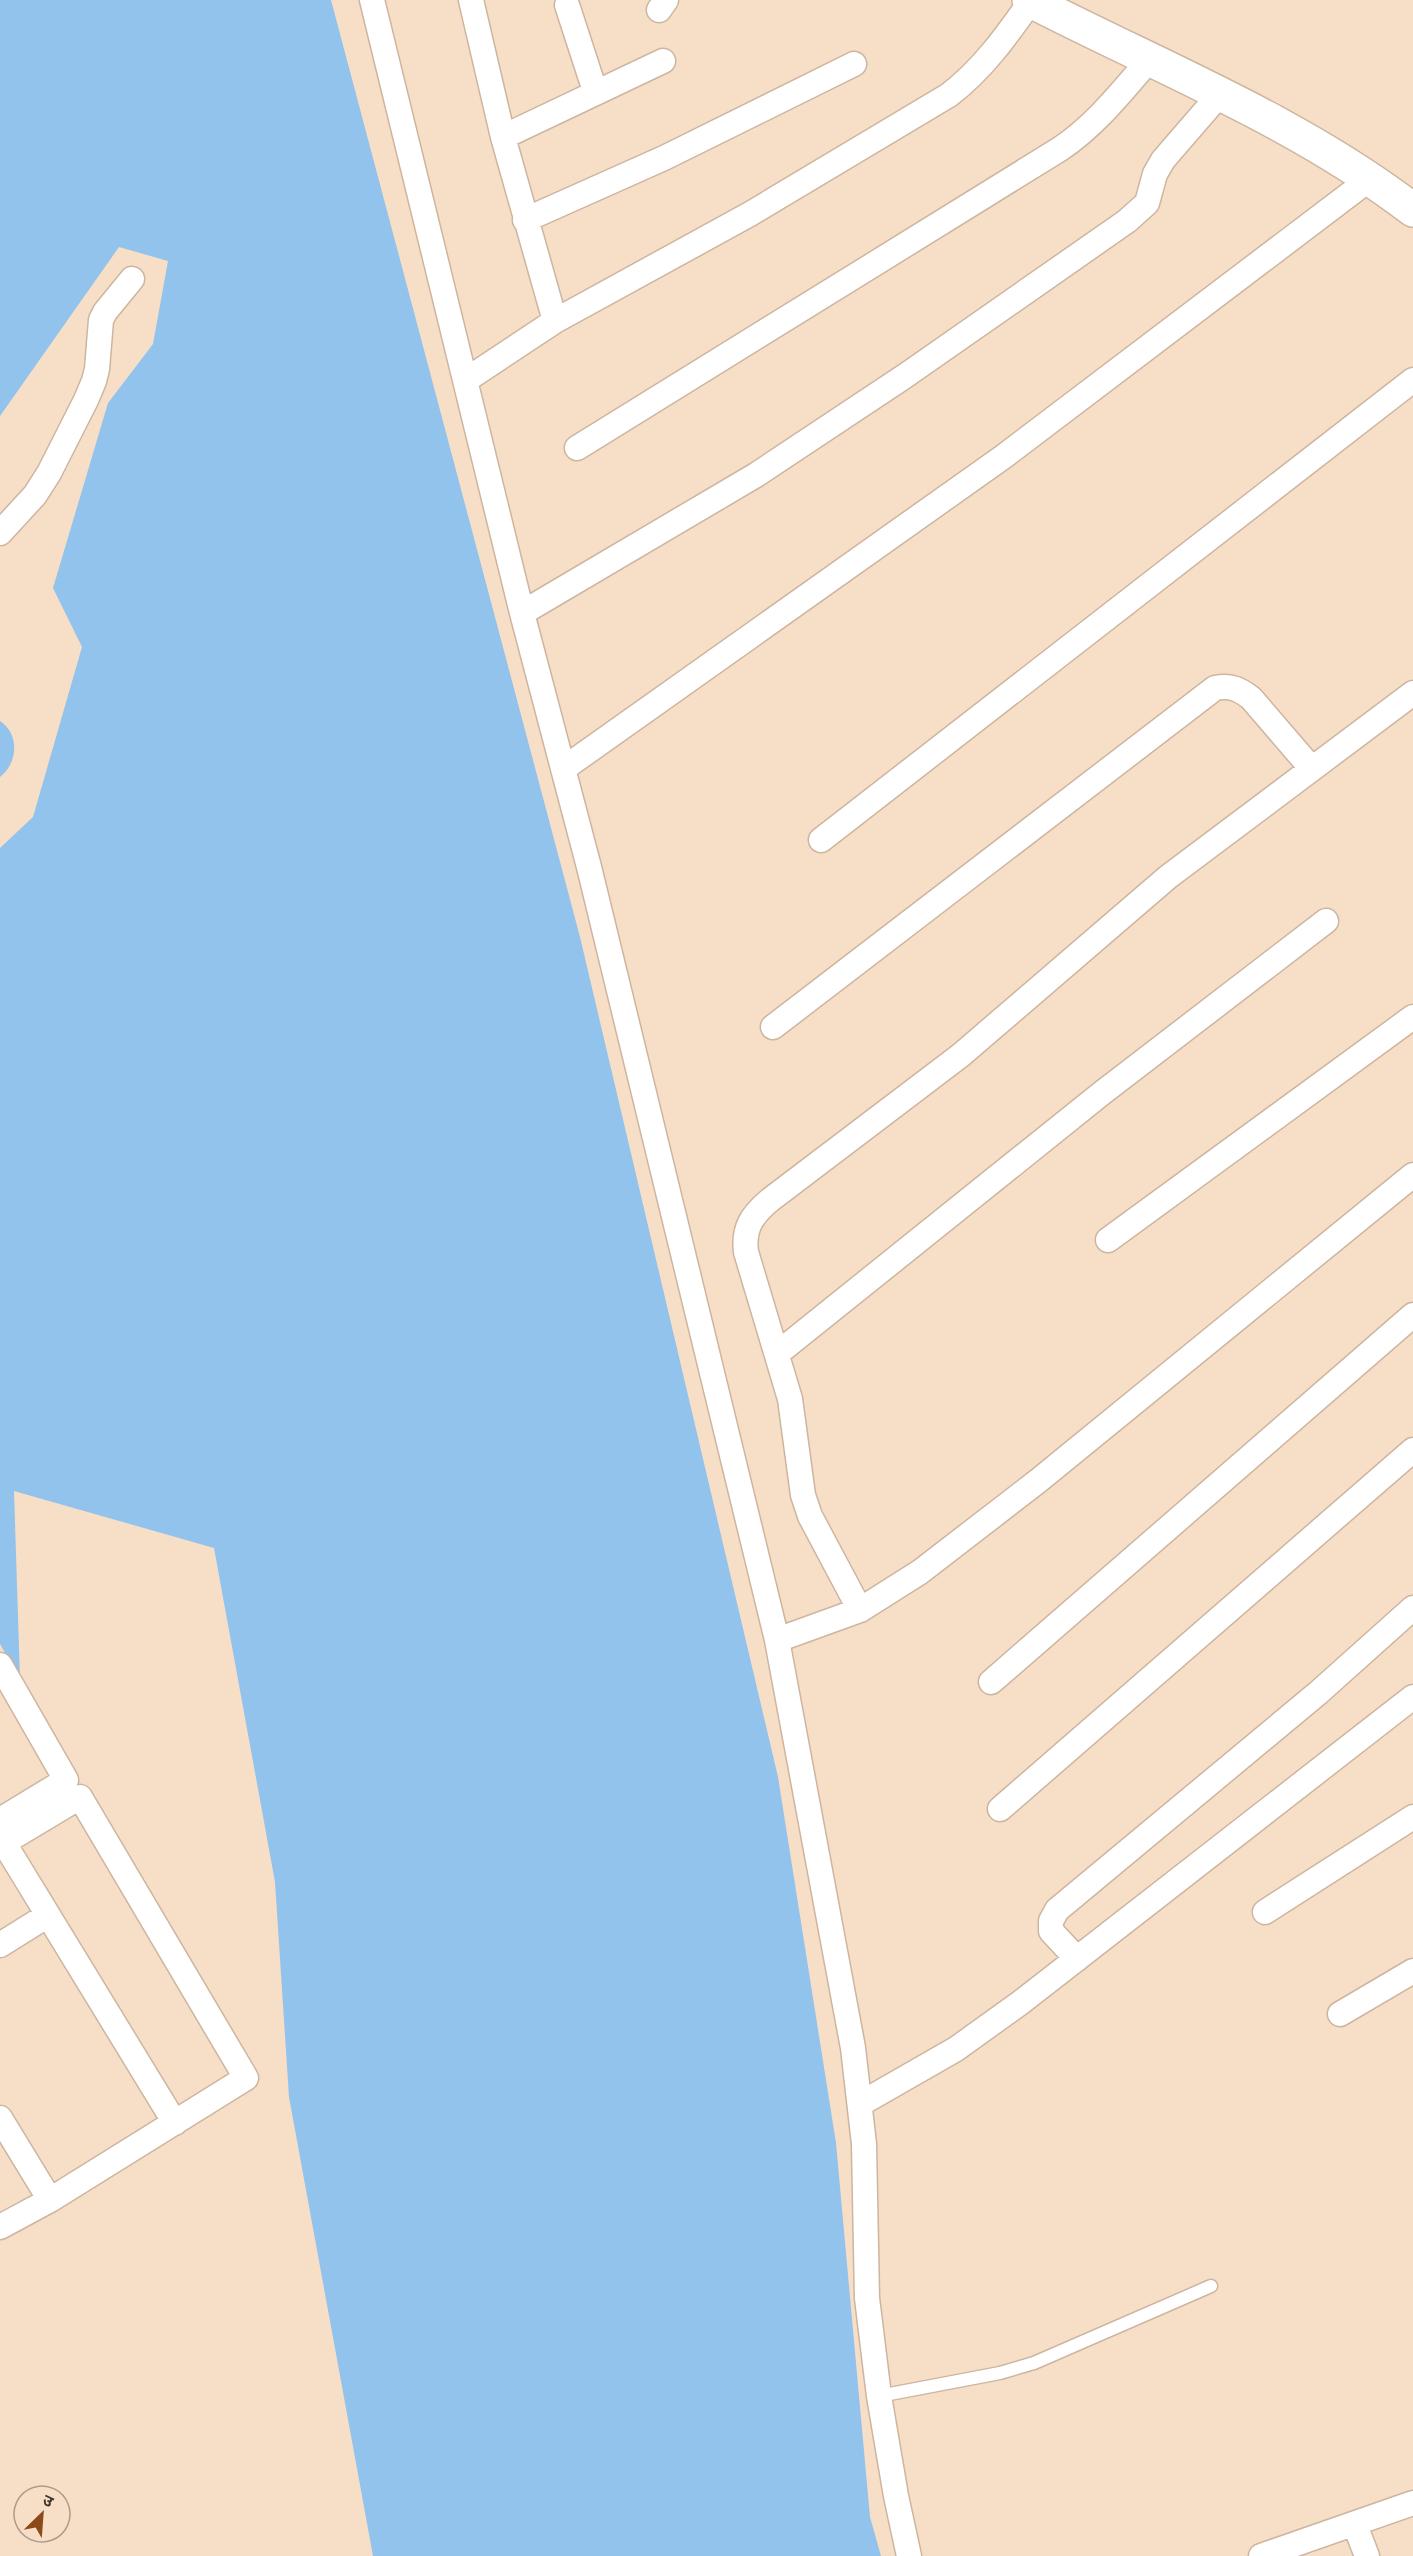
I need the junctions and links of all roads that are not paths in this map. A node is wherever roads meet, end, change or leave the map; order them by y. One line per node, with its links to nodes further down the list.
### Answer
1 (372, 0): 16 (street)
2 (471, 0): 10 (street)
3 (1030, 1): 5 (street); 15 (street)
4 (567, 5): 8 (street)
5 (1150, 59): 9 (street); 18 (street)
6 (663, 61): 8 (street)
7 (854, 64): 13 (street)
8 (595, 91): 10 (street)
9 (1220, 94): 11 (street); 20 (street)
10 (502, 136): 13 (street)
11 (1371, 178): 12 (street); 22 (street)
12 (1413, 210)
13 (525, 220): 15 (street)
14 (132, 279): 19 (street)
15 (555, 321): 16 (street)
16 (466, 380): 20 (street)
17 (1413, 380): 24 (street)
18 (577, 448)
19 (0, 533)
20 (522, 613): 22 (street)
21 (1413, 693): 23 (street)
22 (563, 769): 35 (street)
23 (1312, 769): 27 (street); 31 (street)
24 (821, 840)
25 (1326, 921): 31 (street)
26 (1413, 1017): 29 (street)
27 (773, 1027)
28 (1413, 1175): 34 (street)
29 (1108, 1240)
30 (1413, 1315): 37 (street)
31 (778, 1353): 34 (street)
32 (1413, 1450): 39 (street)
33 (1413, 1608): 45 (street)
34 (860, 1610): 35 (street)
35 (777, 1640): 48 (street)
36 (0, 1665): 41 (street)
37 (992, 1682)
38 (1413, 1697): 45 (street)
39 (1000, 1809)
40 (1413, 1817): 42 (street)
41 (1, 1836): 43 (street); 50 (street)
42 (1265, 1912)
43 (48, 1915): 44 (street); 50 (street)
44 (0, 1945)
45 (1077, 1959): 48 (street)
46 (1413, 1971): 47 (street)
47 (1340, 2014)
48 (860, 2104): 54 (street)
49 (0, 2118): 51 (street)
50 (175, 2122): 51 (street)
51 (50, 2200): 52 (street)
52 (0, 2227)
53 (1210, 2286): 54 (lane)
54 (879, 2396): 57 (street)
55 (1413, 2503): 56 (street)
56 (1355, 2525): 58 (street); 59 (street)
57 (909, 2556)
58 (1260, 2556)
59 (1367, 2556)

